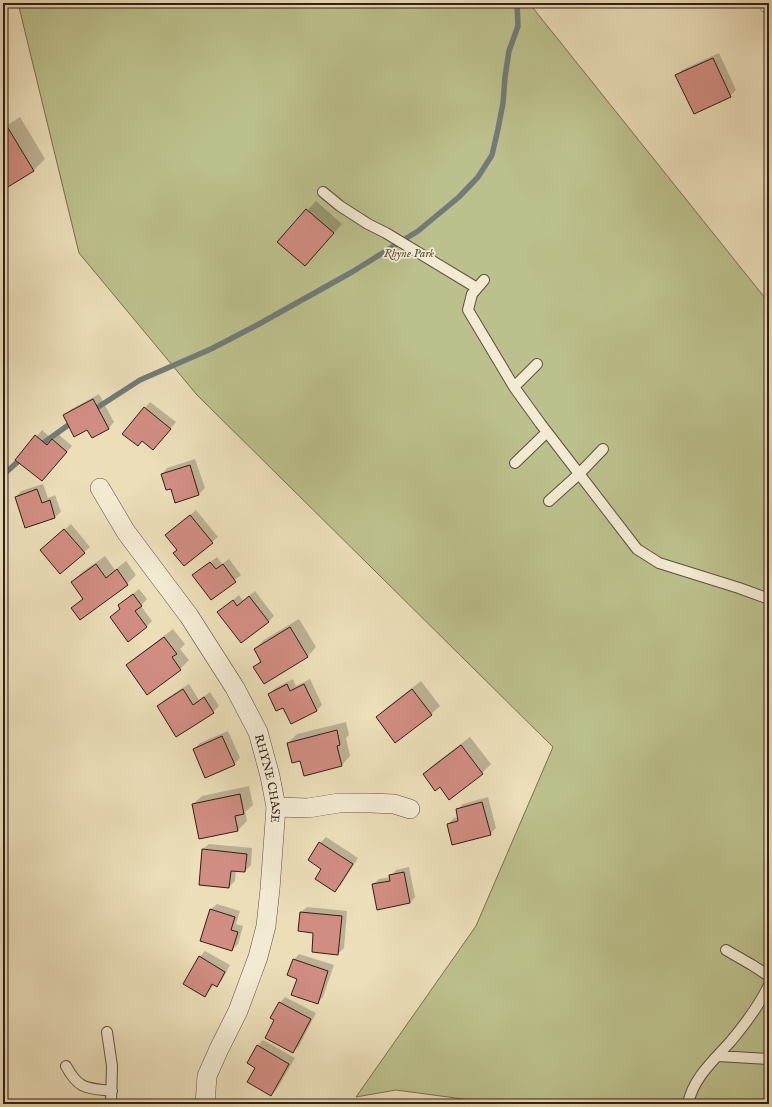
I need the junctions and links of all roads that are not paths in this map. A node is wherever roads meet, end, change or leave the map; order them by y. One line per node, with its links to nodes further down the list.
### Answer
1 (323, 192): 3 (lane)
2 (484, 280): 3 (lane)
3 (477, 288): 5 (lane)
4 (537, 364): 5 (lane)
5 (514, 387): 6 (lane)
6 (547, 432): 8 (lane); 9 (lane)
7 (603, 449): 9 (lane)
8 (515, 463)
9 (579, 474): 11 (lane); 12 (lane)
10 (100, 488): 13 (street, RHYNE CHASE)
11 (548, 501)
12 (769, 599)
13 (276, 807): 14 (street); 24 (street, RHYNE CHASE)
14 (410, 809)
15 (726, 950): 16 (lane)
16 (769, 976)
17 (769, 985): 19 (lane)
18 (107, 1032): 22 (lane)
19 (718, 1056): 20 (lane); 25 (lane)
20 (769, 1059)
21 (66, 1066): 22 (lane)
22 (112, 1091): 23 (lane)
23 (111, 1104)
24 (205, 1104)
25 (688, 1104)

